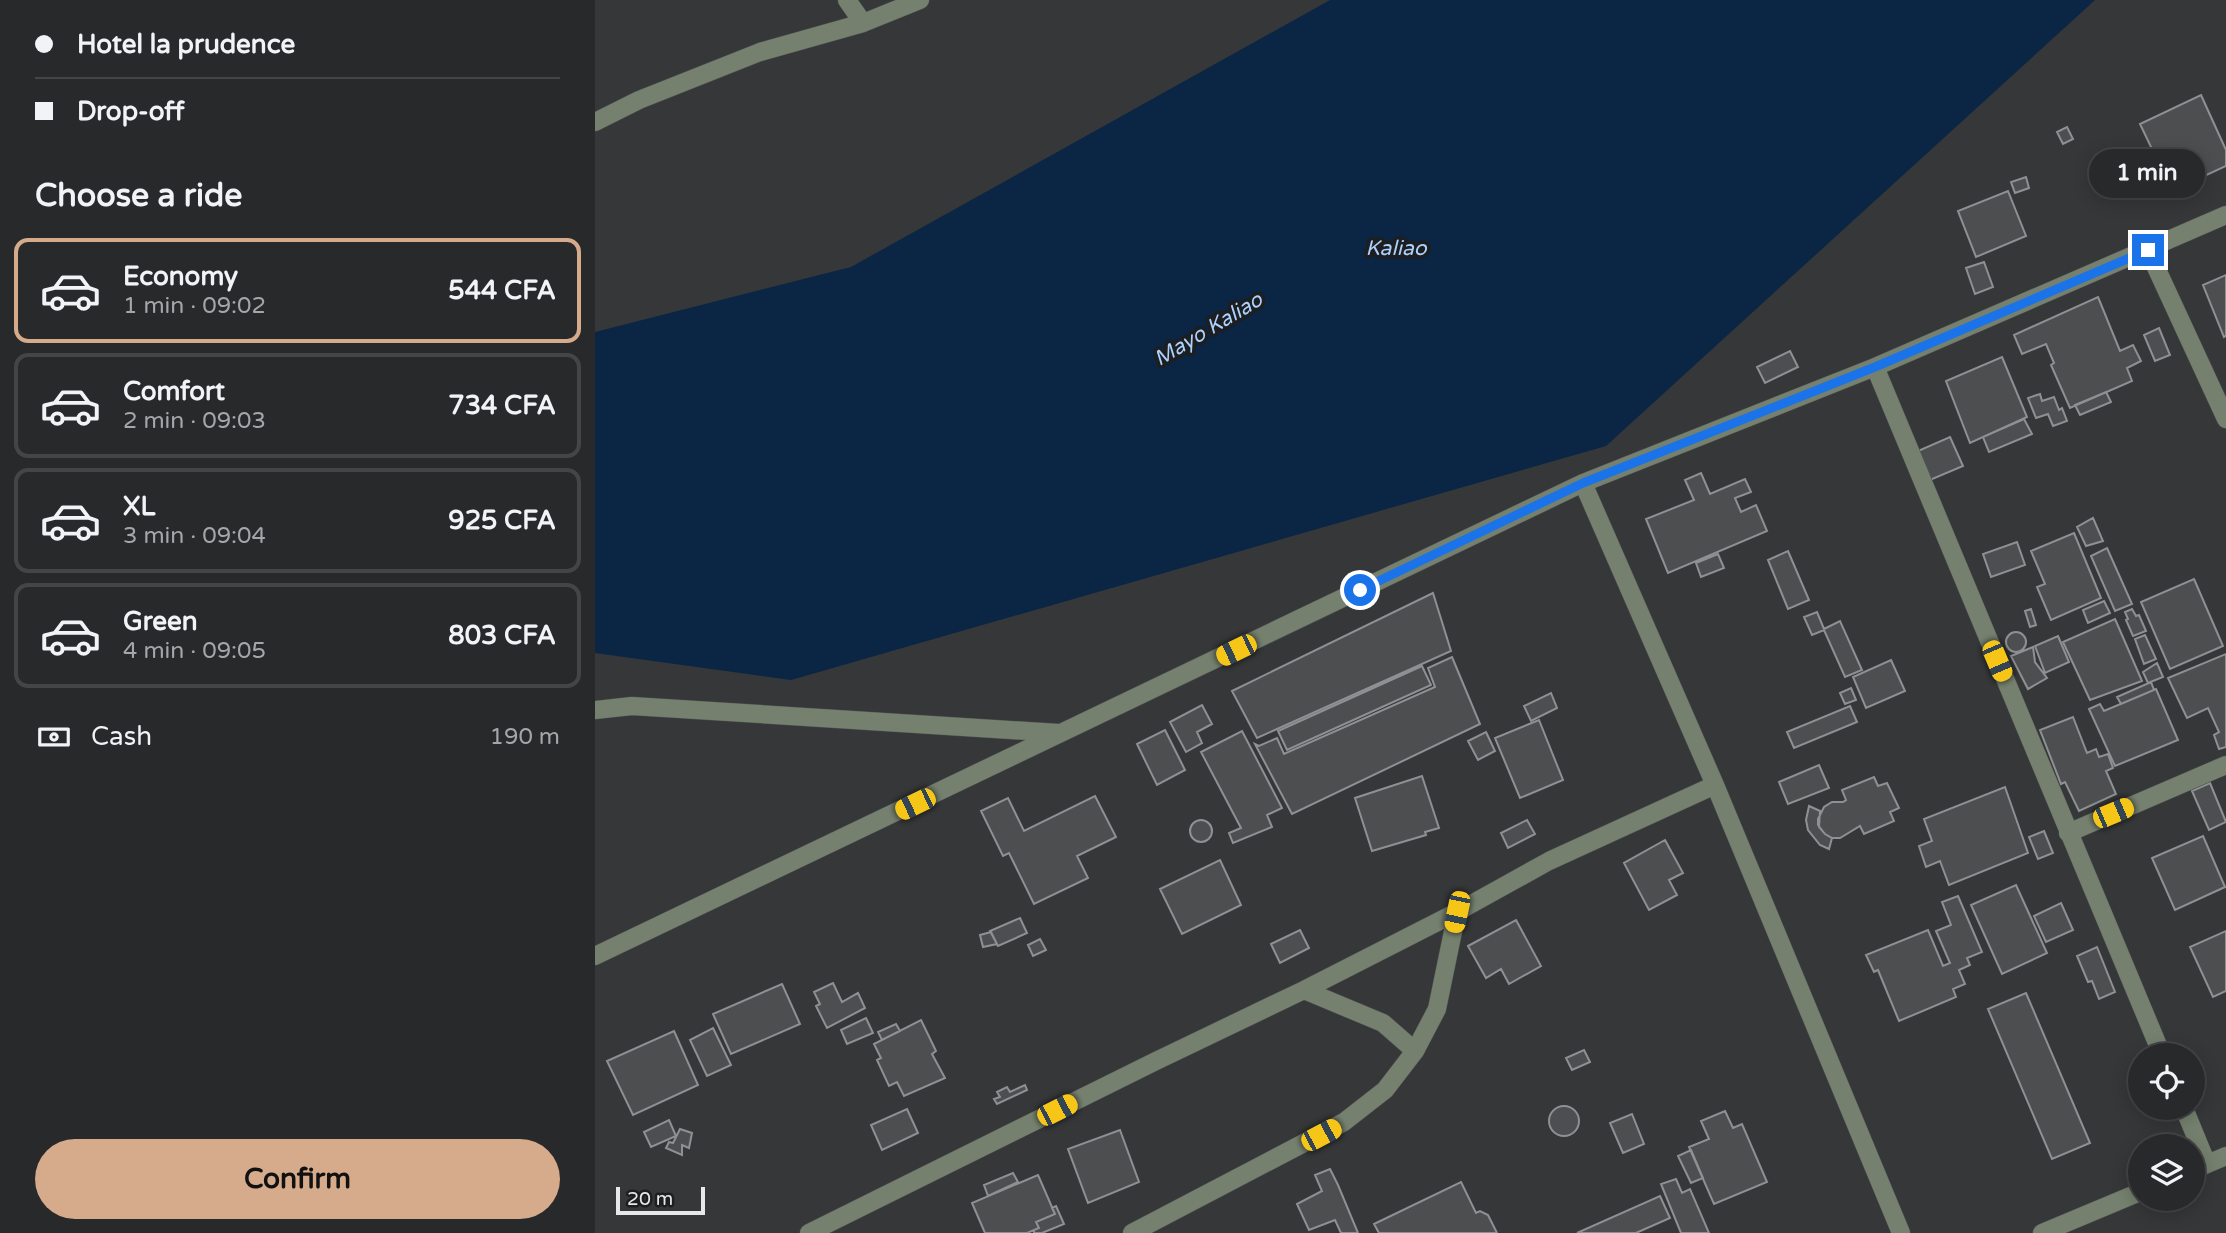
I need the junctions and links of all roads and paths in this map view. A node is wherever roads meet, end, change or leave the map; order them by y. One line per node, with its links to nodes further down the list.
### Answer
1 (847, 0): 3 (street)
2 (920, 0): 3 (street)
3 (863, 23): 4 (street)
4 (595, 122)
5 (2226, 215): 6 (street)
6 (2148, 250): 7 (street); 8 (street)
7 (1875, 367): 9 (street); 14 (street)
8 (2226, 419)
9 (1583, 483): 11 (street); 13 (street)
10 (595, 710): 11 (street)
11 (1063, 733): 16 (street)
12 (2226, 765): 14 (street)
13 (1715, 785): 15 (street); 25 (street)
14 (2069, 833): 18 (street)
15 (1457, 912): 17 (street); 19 (street)
16 (595, 956)
17 (1304, 990): 19 (street); 23 (street)
18 (2157, 1043)
19 (1415, 1051): 24 (street)
20 (2226, 1156): 21 (street)
21 (2205, 1165)
22 (2128, 1197): 26 (street)
23 (809, 1233)
24 (1132, 1233)
25 (1901, 1233)
26 (2042, 1233)

